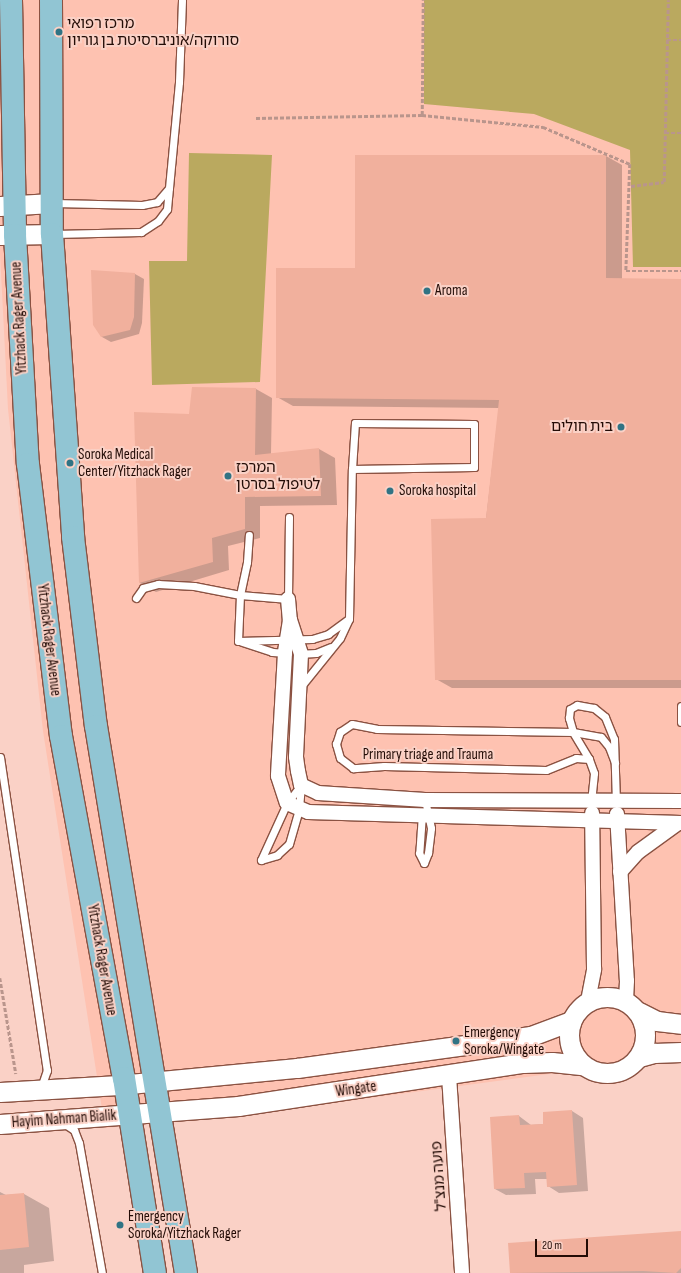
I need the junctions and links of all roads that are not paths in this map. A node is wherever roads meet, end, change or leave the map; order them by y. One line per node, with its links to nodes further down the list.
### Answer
1 (11, 0): 6 (main road, Yitzhack Rager Avenue)
2 (51, 0): 5 (main road)
3 (182, 0): 4 (lane)
4 (169, 188): 5 (lane); 7 (lane)
5 (52, 203): 6 (street); 7 (main road)
6 (7, 206): 8 (main road, Yitzhack Rager Avenue)
7 (52, 234): 8 (street); 47 (main road)
8 (8, 235): 48 (main road, Yitzhack Rager Avenue)
9 (352, 469): 9 (lane); 15 (lane)
10 (289, 517): 14 (lane)
11 (249, 535): 12 (lane)
12 (240, 595): 13 (lane); 14 (lane); 17 (lane)
13 (136, 598)
14 (288, 599): 16 (street)
15 (349, 619): 16 (lane); 18 (lane)
16 (292, 639): 17 (lane); 19 (street); 20 (street)
17 (238, 641): 19 (lane)
18 (333, 647): 20 (lane); 21 (lane)
19 (285, 653): 20 (lane); 33 (street)
20 (301, 654): 21 (street)
21 (299, 689): 28 (street)
22 (681, 706): 23 (lane)
23 (681, 722)
24 (573, 732): 26 (lane, Primary triage and Trauma); 26 (lane, Primary triage and Trauma); 27 (lane, Primary triage and Trauma); 27 (lane, Primary triage and Trauma)
25 (0, 757): 49 (lane)
26 (589, 759): 31 (lane, Primary triage and Trauma)
27 (615, 763): 32 (lane, Primary triage and Trauma)
28 (301, 784): 29 (street); 33 (lane); 33 (lane)
29 (425, 800): 31 (street); 34 (lane)
30 (681, 801): 32 (street)
31 (591, 802): 32 (street); 35 (street)
32 (616, 802): 36 (street)
33 (293, 805): 33 (lane); 34 (street)
34 (426, 816): 34 (lane); 35 (street)
35 (592, 822): 36 (street); 39 (street)
36 (618, 822): 37 (street); 38 (street)
37 (679, 823): 38 (street)
38 (620, 872): 40 (street)
39 (588, 1001): 40 (street); 41 (street)
40 (632, 1007): 42 (street); 44 (street)
41 (571, 1021): 45 (street); 47 (street, Wingate)
42 (681, 1024)
43 (681, 1052): 44 (street)
44 (639, 1057): 45 (street)
45 (583, 1066): 46 (street, Wingate)
46 (449, 1076): 50 (street, Wingate); 57 (street, פועה מנצ"ל)
47 (156, 1080): 48 (street, Wingate); 50 (main road)
48 (125, 1084): 49 (street, Hayim Nahman Bialik); 51 (main road, Yitzhack Rager Avenue)
49 (18, 1091)
50 (161, 1113): 51 (street, Wingate); 56 (main road)
51 (128, 1115): 52 (street, Hayim Nahman Bialik); 55 (main road, Yitzhack Rager Avenue)
52 (56, 1120): 53 (street, Hayim Nahman Bialik); 54 (lane)
53 (0, 1124)
54 (102, 1273)
55 (154, 1273)
56 (186, 1273)
57 (462, 1273)

